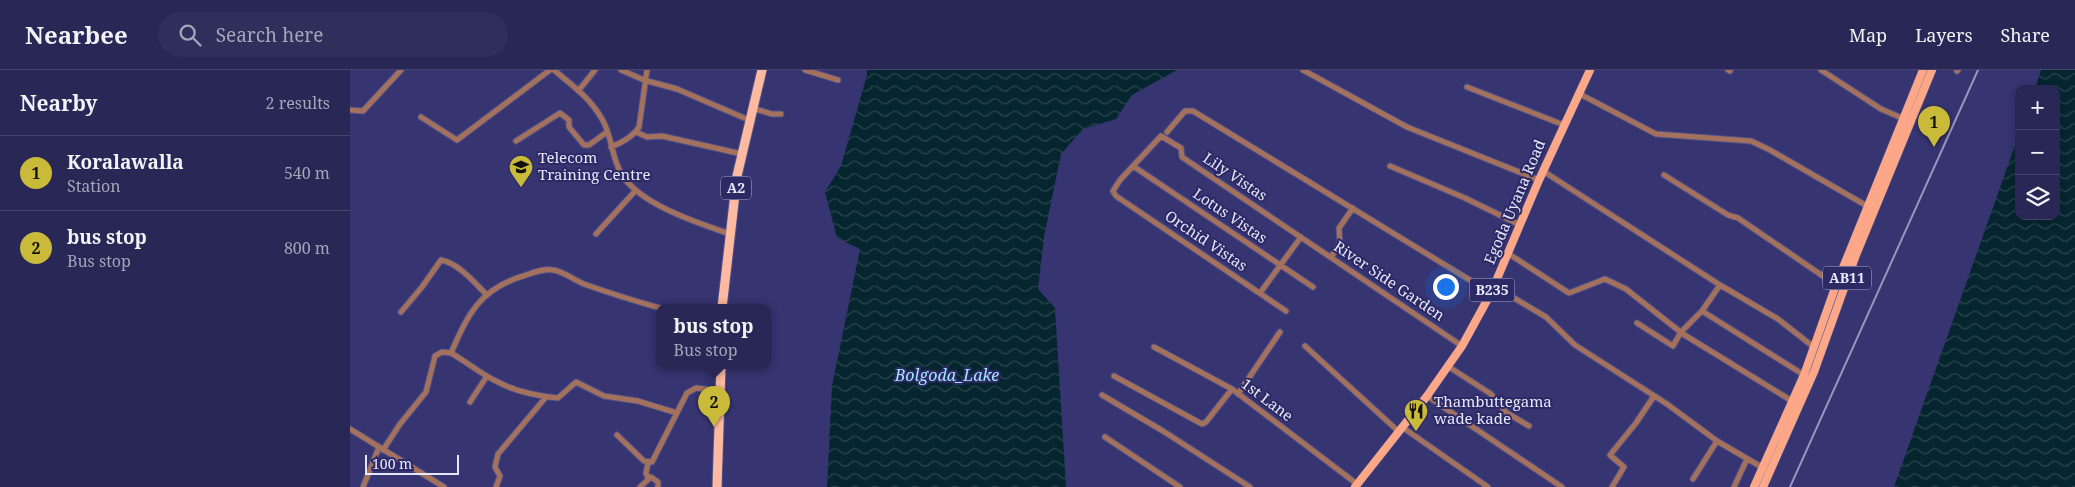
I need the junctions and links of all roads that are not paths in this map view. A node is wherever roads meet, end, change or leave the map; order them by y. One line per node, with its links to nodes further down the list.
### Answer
1 (401, 70): 20 (street)
2 (550, 70): 22 (street)
3 (554, 70): 17 (street)
4 (595, 70): 17 (street)
5 (621, 70): 14 (street)
6 (647, 70): 14 (street)
7 (762, 70): 19 (highway, A2)
8 (805, 70): 15 (street)
9 (1303, 70): 36 (street)
10 (1590, 70): 18 (main road, Egoda Uyana Road / B235)
11 (1821, 70): 23 (street)
12 (1923, 70): 23 (main road, AB11)
13 (1932, 70): 90 (main road, AB11)
14 (644, 80): 24 (street); 27 (street)
15 (838, 80)
16 (1468, 87): 25 (street)
17 (579, 90): 26 (street)
18 (1578, 93): 25 (main road, Egoda Uyana Road / B235); 38 (street)
19 (752, 108): 21 (street); 24 (highway, A2)
20 (350, 110)
21 (781, 114)
22 (421, 117)
23 (1902, 118): 38 (main road, AB11)
24 (749, 120): 31 (highway, A2)
25 (1564, 125): 34 (main road, Egoda Uyana Road / B235)
26 (607, 132): 29 (street); 30 (street)
27 (636, 132): 30 (street); 31 (street)
28 (1166, 132): 39 (street)
29 (516, 141)
30 (611, 147): 37 (street)
31 (742, 154): 42 (highway, A2)
32 (1133, 166): 43 (street, Lily Vistas); 46 (street, Lotus Vistas); 51 (street, Orchid Vistas)
33 (1390, 166): 40 (street)
34 (1543, 171): 36 (main road, Egoda Uyana Road / B235); 47 (street)
35 (1664, 176): 48 (street)
36 (1539, 180): 40 (main road, Egoda Uyana Road / B235)
37 (636, 190): 41 (street); 42 (street)
38 (1868, 206): 48 (main road, AB11)
39 (1353, 208): 45 (street); 50 (street)
40 (1520, 225): 44 (main road, Egoda Uyana Road / B235)
41 (596, 234)
42 (730, 234): 53 (highway, A2)
43 (1301, 237): 45 (street, River Side Garden); 46 (street)
44 (1509, 254): 50 (main road, Egoda Uyana Road / B235); 60 (street)
45 (1332, 257): 62 (street, River Side Garden)
46 (1280, 265): 49 (street, Lotus Vistas); 51 (street)
47 (1720, 285): 55 (street); 64 (street)
48 (1836, 285): 64 (main road, AB11)
49 (1313, 287)
50 (1492, 290): 62 (main road, Egoda Uyana Road / B235); 76 (street)
51 (1260, 293): 56 (street, Orchid Vistas)
52 (486, 294): 54 (street); 57 (street); 65 (street)
53 (722, 304)
54 (656, 307)
55 (1702, 310): 60 (street); 68 (street)
56 (1286, 311)
57 (401, 312)
58 (1637, 324): 60 (street)
59 (1280, 332): 73 (street)
60 (1681, 332): 78 (street)
61 (1305, 346): 83 (street)
62 (1462, 346): 66 (main road, Egoda Uyana Road / B235)
63 (1154, 347): 71 (street, 1st Lane)
64 (1815, 348): 68 (main road, AB11)
65 (451, 353): 69 (street); 87 (street)
66 (1449, 367): 75 (main road, Egoda Uyana Road / B235); 81 (street)
67 (721, 369): 72 (highway)
68 (1804, 375): 78 (main road, AB11)
69 (487, 376): 77 (street); 79 (street)
70 (1114, 376): 71 (street)
71 (1232, 389): 73 (street, 1st Lane)
72 (720, 391): 80 (street); 99 (highway)
73 (1238, 394): 93 (street, 1st Lane)
74 (1102, 395): 101 (street)
75 (1427, 396): 83 (main road, Egoda Uyana Road / B235); 103 (street)
76 (1654, 396): 86 (street); 104 (street)
77 (546, 397): 80 (street); 96 (street)
78 (1792, 401): 90 (main road, AB11)
79 (470, 402)
80 (677, 413): 89 (street)
81 (1529, 426)
82 (350, 429): 87 (street)
83 (1400, 429): 93 (main road, Egoda Uyana Road / B235); 102 (street)
84 (617, 435): 89 (street)
85 (1105, 437): 100 (street)
86 (1717, 441): 88 (street); 92 (street)
87 (381, 448): 94 (street); 95 (street)
88 (1747, 459): 90 (street); 105 (street)
89 (648, 463): 91 (street)
90 (1766, 470): 106 (main road, AB11); 107 (main road, AB11)
91 (648, 478): 97 (street); 98 (street)
92 (1693, 479)
93 (1356, 486)
94 (363, 487)
95 (444, 487)
96 (496, 487)
97 (640, 487)
98 (658, 487)
99 (717, 487)
100 (1180, 487)
101 (1250, 487)
102 (1488, 487)
103 (1562, 487)
104 (1612, 487)
105 (1734, 487)
106 (1754, 487)
107 (1763, 487)

